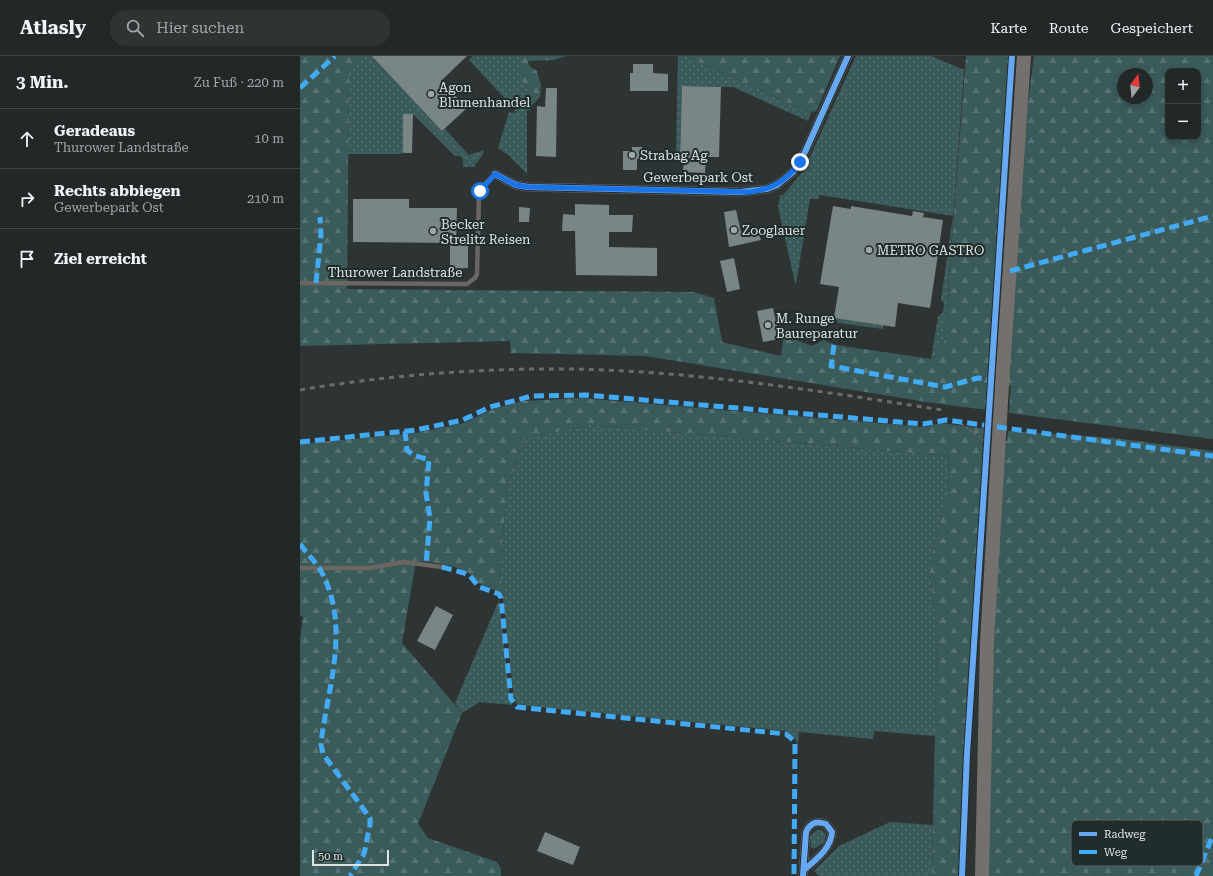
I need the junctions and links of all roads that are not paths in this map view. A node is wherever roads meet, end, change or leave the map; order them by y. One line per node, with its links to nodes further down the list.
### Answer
1 (848, 56): 3 (street, Gewerbepark Ost)
2 (1024, 56): 8 (main road)
3 (495, 174): 4 (lane, Thurower Landstraße)
4 (300, 283)
5 (300, 568): 6 (lane)
6 (442, 568)
7 (803, 873): 7 (street)
8 (982, 876)

